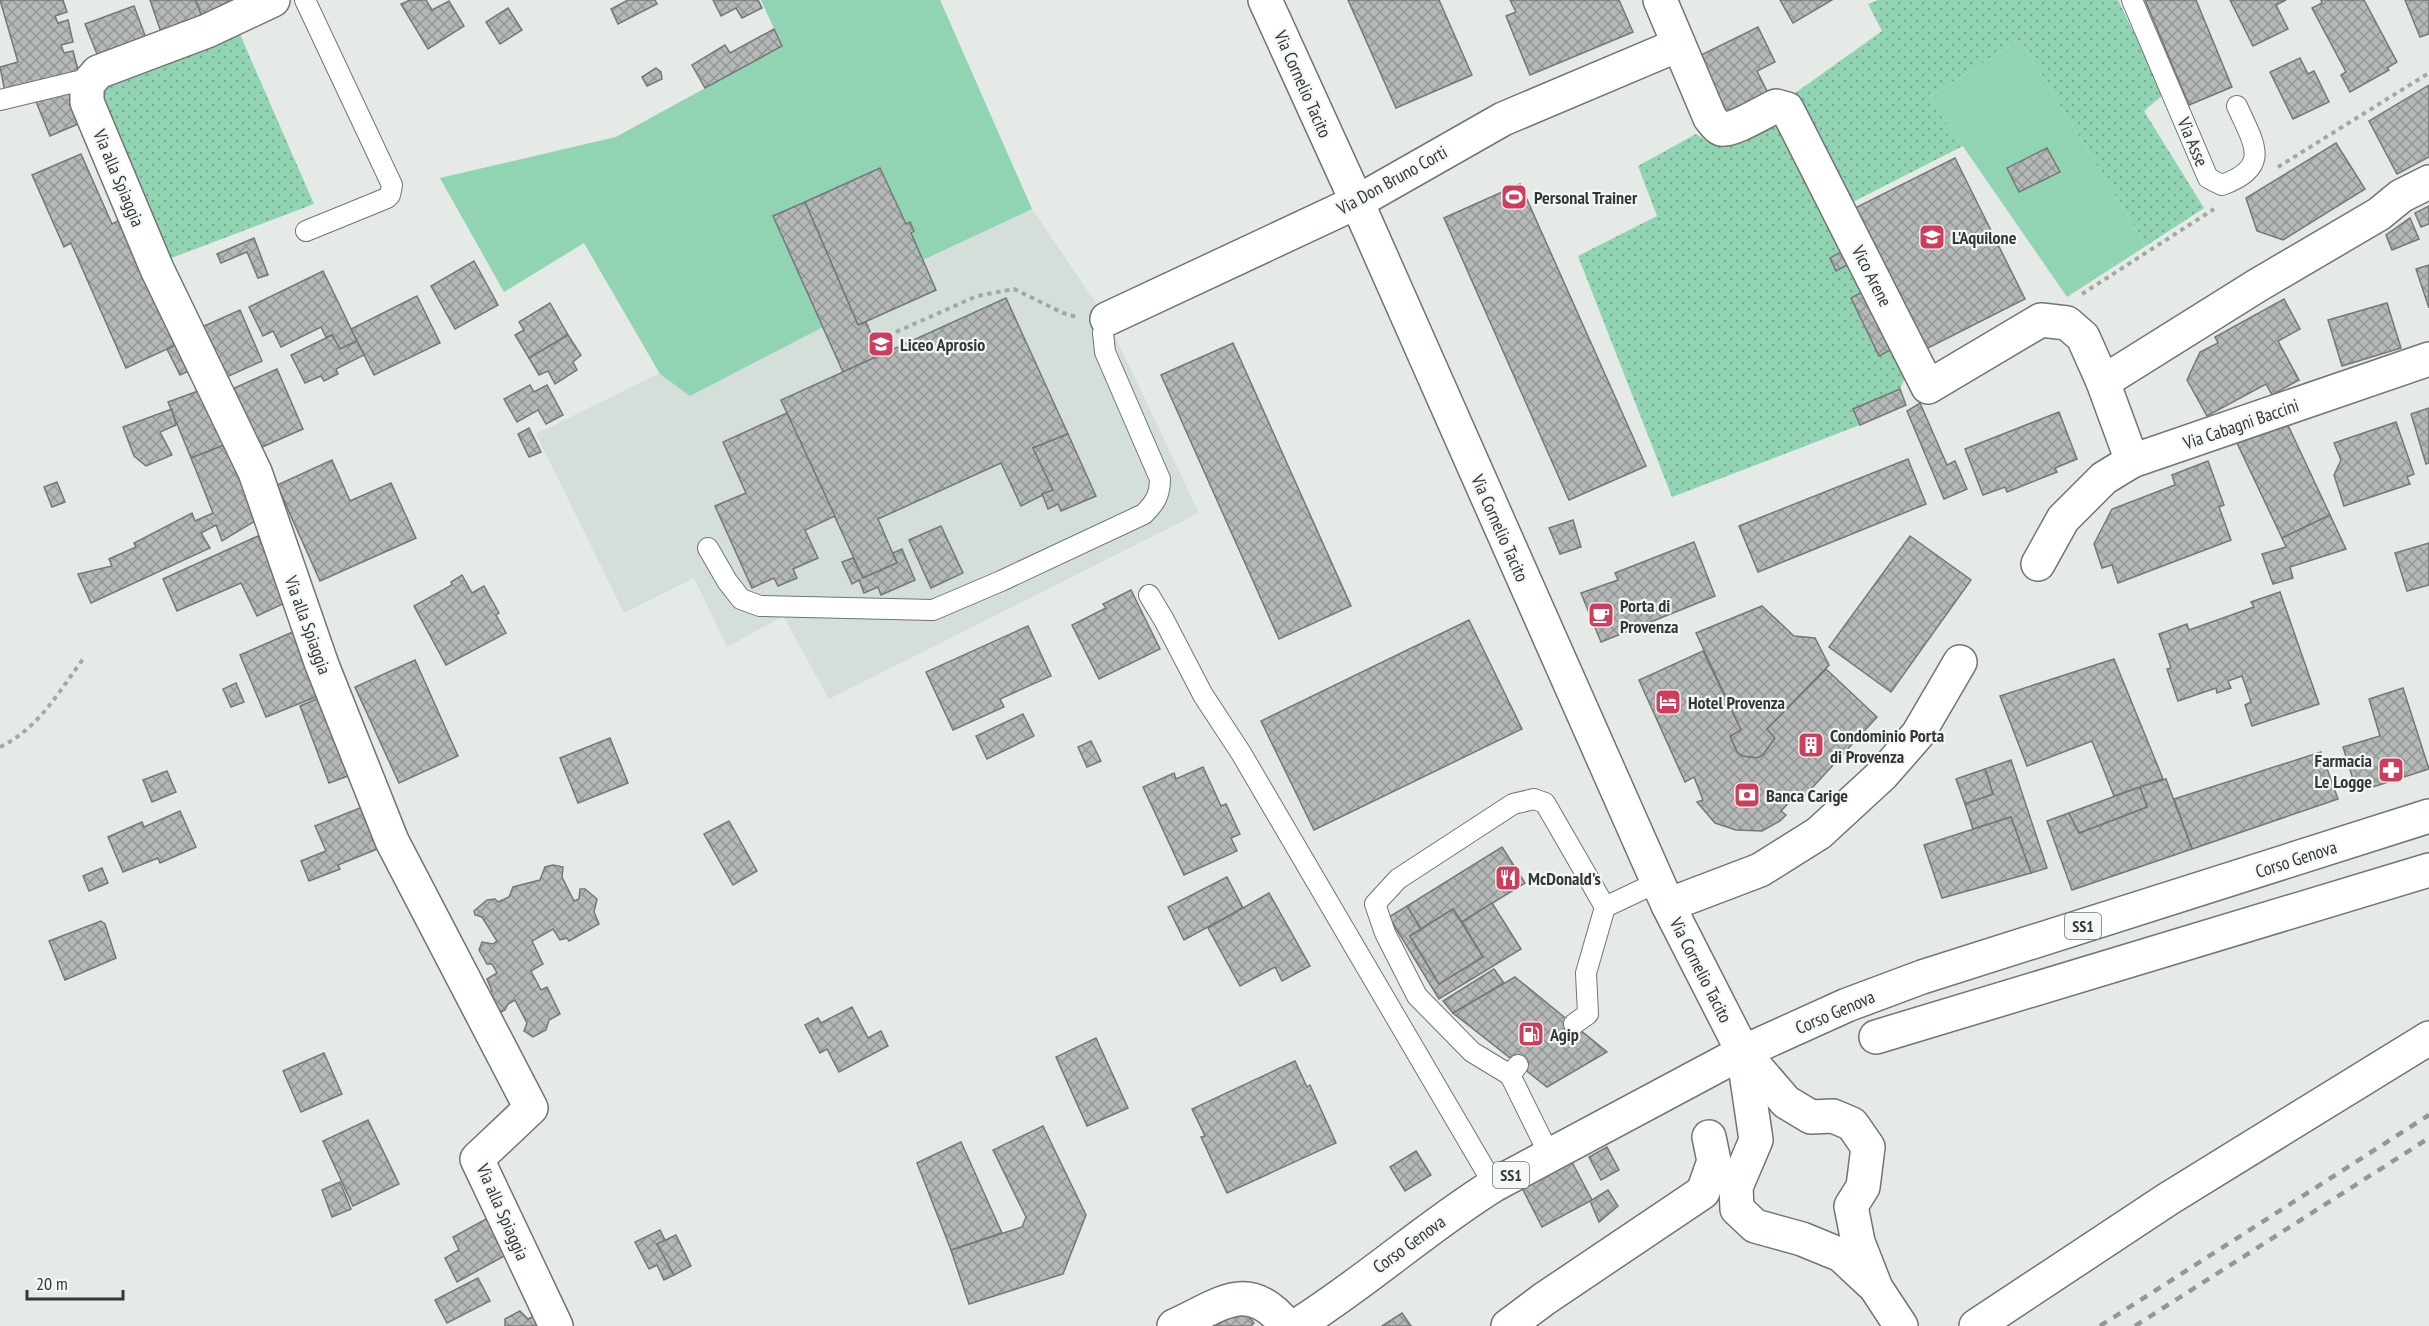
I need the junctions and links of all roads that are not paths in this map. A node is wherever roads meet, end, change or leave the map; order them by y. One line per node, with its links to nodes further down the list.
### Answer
1 (273, 0): 7 (street)
2 (305, 0): 12 (lane)
3 (1265, 0): 11 (street, Via Cornelio Tacito)
4 (1660, 0): 6 (street)
5 (2132, 0): 9 (lane, Via Asse)
6 (1678, 45): 11 (street, Via Don Bruno Corti); 15 (street, Vico Arene)
7 (91, 78): 8 (lane); 33 (street, Via alla Spiaggia)
8 (0, 100)
9 (2236, 106)
10 (2429, 182): 15 (street)
11 (1357, 202): 13 (street, Via Don Bruno Corti); 23 (street, Via Cornelio Tacito)
12 (306, 231)
13 (1107, 319): 17 (lane)
14 (2429, 359): 16 (street, Via Cabagni Baccini)
15 (2103, 382): 16 (street)
16 (2132, 461): 18 (street, Via Cabagni Baccini)
17 (708, 548)
18 (2038, 564)
19 (1149, 595): 31 (lane)
20 (1960, 662): 23 (street)
21 (2429, 816): 28 (street, Corso Genova / SS1)
22 (2429, 870): 26 (street)
23 (1663, 894): 24 (lane); 28 (street, Via Cornelio Tacito)
24 (1605, 907): 25 (lane); 30 (lane)
25 (1574, 1024)
26 (1876, 1037)
27 (2429, 1038): 39 (street)
28 (1743, 1052): 30 (street, Corso Genova / SS1); 32 (street); 32 (street)
29 (1709, 1137): 37 (street)
30 (1549, 1154): 31 (street, Corso Genova / SS1)
31 (1494, 1185): 36 (street, Corso Genova / SS1)
32 (1876, 1288): 38 (street)
33 (556, 1326)
34 (1174, 1326): 35 (street)
35 (1287, 1326)
36 (1296, 1326)
37 (1508, 1326)
38 (1901, 1326)
39 (1976, 1326)

